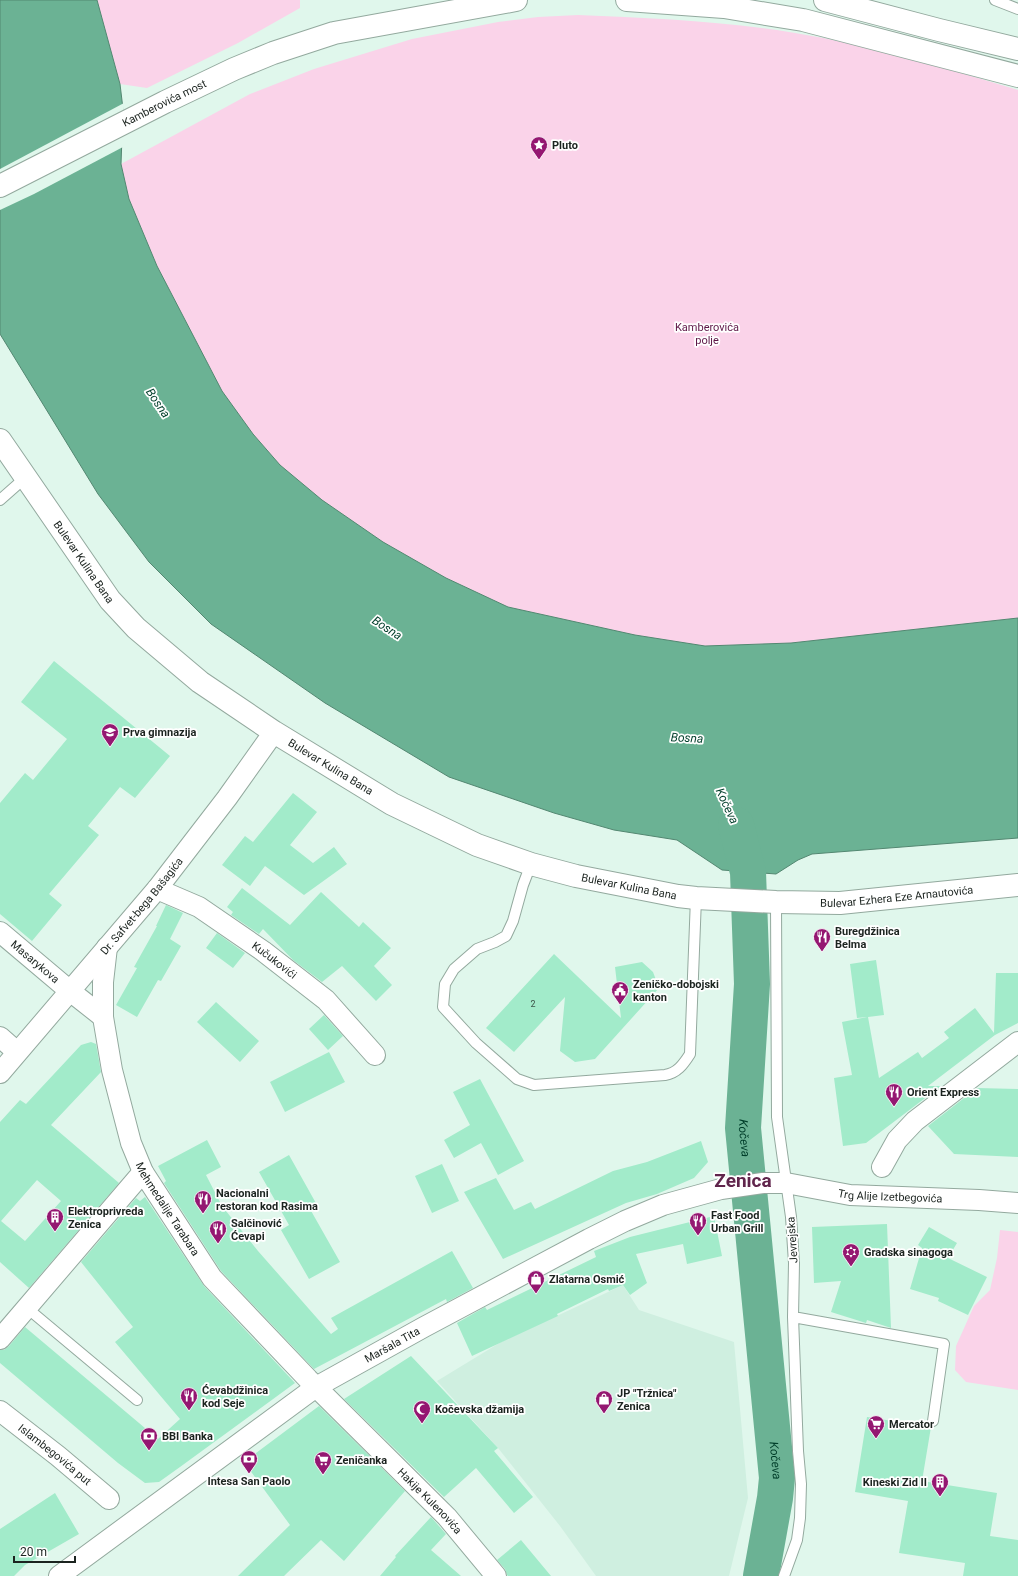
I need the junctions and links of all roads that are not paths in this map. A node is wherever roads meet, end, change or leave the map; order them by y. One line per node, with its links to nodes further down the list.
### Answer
1 (516, 0): 9 (street, Kamberovića most)
2 (627, 0): 3 (street)
3 (634, 0): 8 (street)
4 (825, 0): 7 (street)
5 (995, 0): 6 (lane)
6 (1018, 9)
7 (1018, 49)
8 (1018, 76)
9 (0, 186)
10 (0, 440): 11 (street, Bulevar Kulina Bana)
11 (26, 477): 12 (lane); 13 (street, Bulevar Kulina Bana)
12 (0, 500)
13 (274, 732): 14 (street, Bulevar Kulina Bana); 16 (street, Dr. Safvet-bega Bašagića)
14 (531, 864): 17 (street, Bulevar Kulina Bana); 17 (lane)
15 (1018, 885): 18 (street, Bulevar Ezhera Eze Arnautovića)
16 (157, 888): 20 (street, Dr. Safvet-bega Bašagića); 27 (street, Kučukovići)
17 (702, 898): 18 (street, Bulevar Kulina Bana)
18 (776, 902): 32 (lane, Jevrejska)
19 (0, 932): 21 (street, Masarykova)
20 (107, 947): 21 (street, Dr. Safvet-bega Bašagića); 22 (street, Mehmedalije Tarabara)
21 (70, 991): 22 (street); 25 (street, Dr. Safvet-bega Bašagića)
22 (103, 1017): 30 (street, Mehmedalije Tarabara)
23 (0, 1037): 25 (street)
24 (1018, 1042): 26 (street)
25 (17, 1052): 28 (street, Dr. Safvet-bega Bašagića)
26 (1010, 1054): 29 (street)
27 (375, 1055)
28 (0, 1073)
29 (882, 1166)
30 (143, 1172): 34 (street); 37 (street, Mehmedalije Tarabara)
31 (763, 1183): 32 (street, Trg Alije Izetbegovića); 37 (street, Maršala Tita)
32 (786, 1183): 33 (street, Trg Alije Izetbegovića); 35 (lane, Jevrejska)
33 (1018, 1203)
34 (26, 1308): 36 (street); 38 (lane)
35 (793, 1317): 40 (lane); 44 (lane, Jevrejska)
36 (0, 1339)
37 (320, 1392): 42 (street, Hakije Kulenovića); 43 (street, Maršala Tita)
38 (137, 1400)
39 (0, 1411): 41 (street, Islambegovića put)
40 (933, 1421)
41 (109, 1499)
42 (486, 1572)
43 (59, 1576)
44 (784, 1576)

